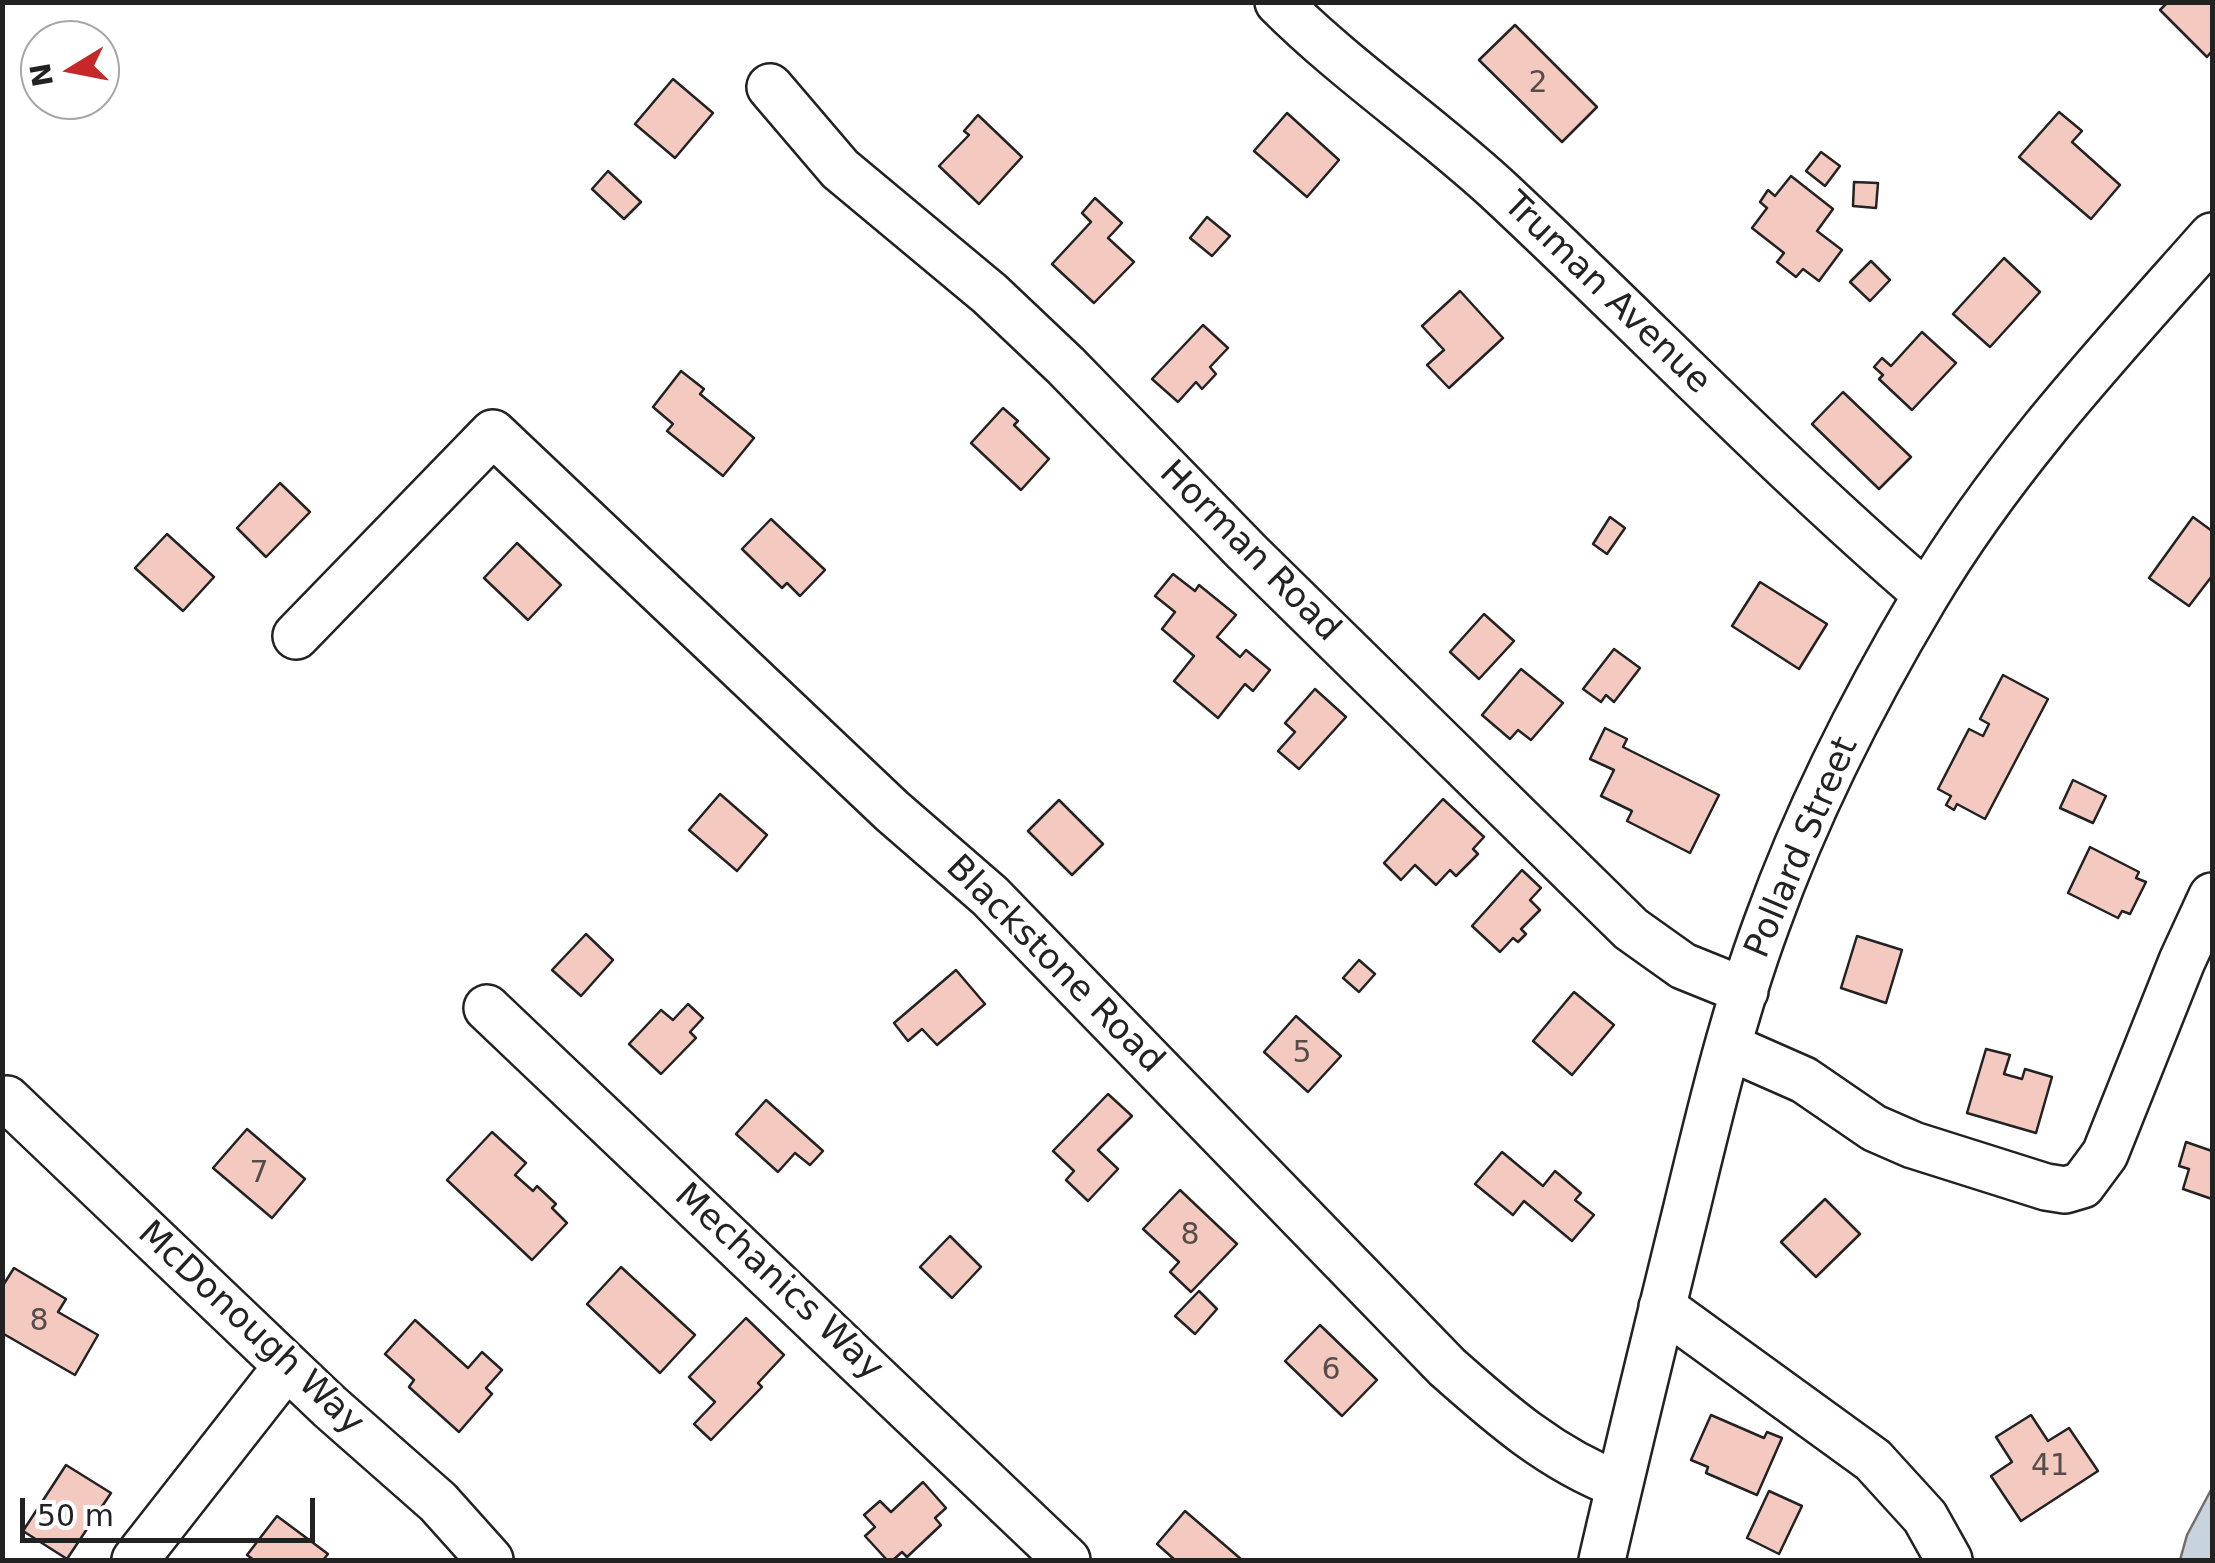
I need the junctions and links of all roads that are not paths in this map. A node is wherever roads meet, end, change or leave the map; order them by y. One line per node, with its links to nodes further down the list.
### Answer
1 (1278, 2): 4 (street, Truman Avenue)
2 (770, 87): 7 (street, Horman Road)
3 (2212, 236): 4 (street, Pollard Street)
4 (1926, 594): 7 (street, Pollard Street)
5 (296, 636): 13 (street, Blackstone Road)
6 (2212, 896): 9 (street)
7 (1745, 990): 9 (street, Pollard Street)
8 (487, 1008): 16 (street, Mechanics Way)
9 (1729, 1047): 11 (street, Pollard Street)
10 (5, 1103): 12 (street, McDonough Way)
11 (1662, 1308): 13 (street, Pollard Street); 18 (street)
12 (287, 1366): 14 (street); 15 (street, McDonough Way)
13 (1620, 1485): 17 (street, Pollard Street)
14 (135, 1560)
15 (490, 1560)
16 (1066, 1560)
17 (1602, 1560)
18 (1948, 1560)

